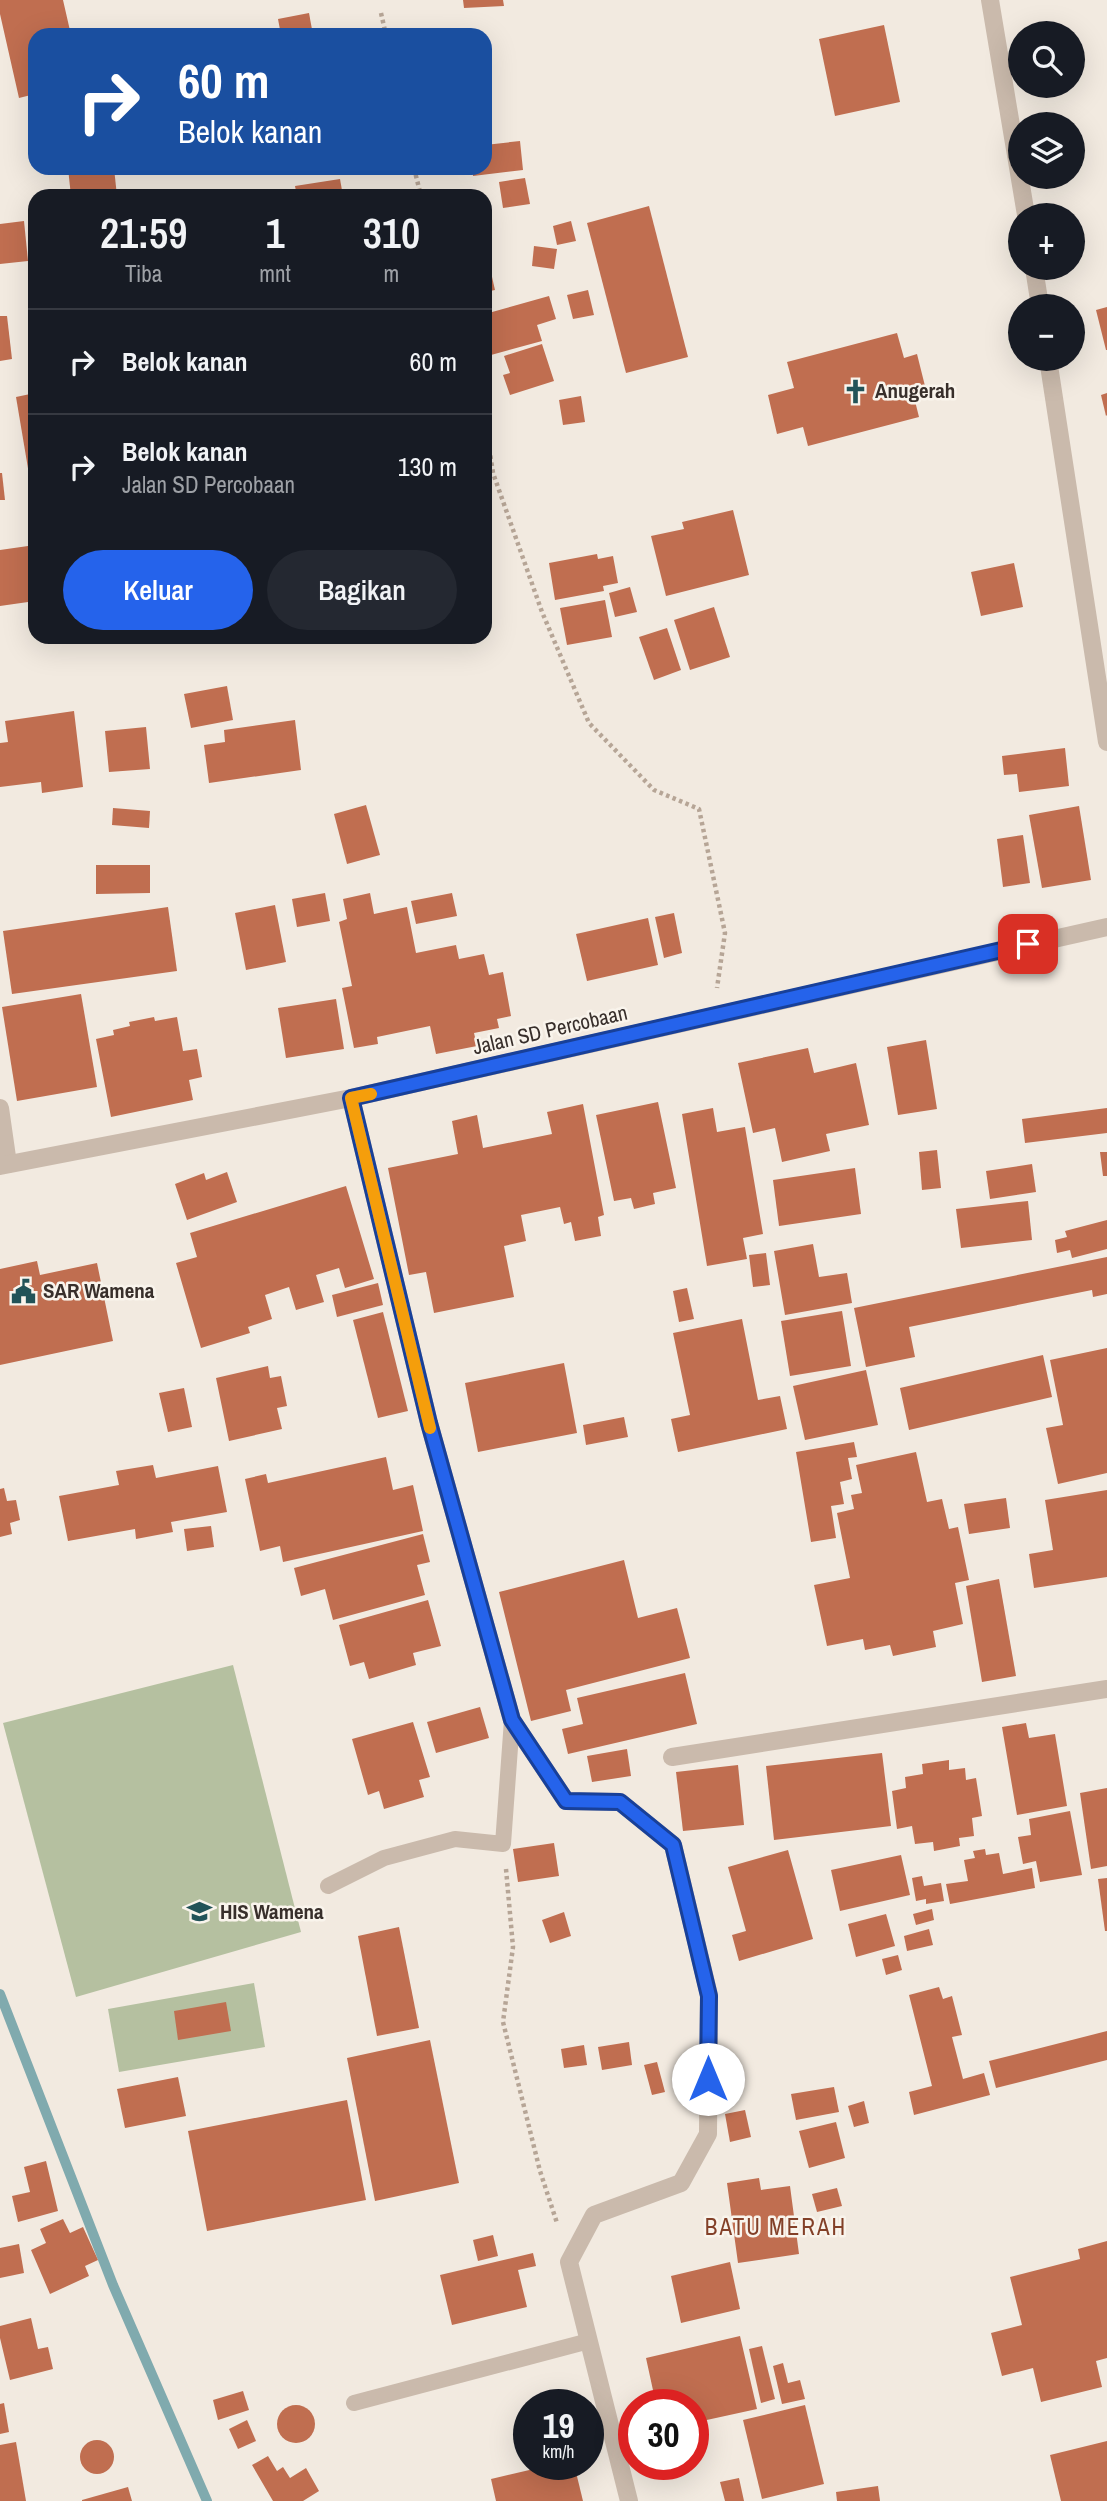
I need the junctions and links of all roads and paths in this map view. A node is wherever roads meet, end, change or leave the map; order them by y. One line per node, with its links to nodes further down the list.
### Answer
1 (990, 0): 4 (street)
2 (381, 13): 3 (path)
3 (384, 28)
4 (1024, 203)
5 (1050, 371): 7 (street)
6 (492, 466): 9 (path)
7 (1107, 742)
8 (1107, 927): 9 (street, Jalan SD Percobaan)
9 (713, 1016): 10 (street, Jalan SD Percobaan)
10 (351, 1098): 12 (street, Jalan SD Percobaan); 14 (street)
11 (0, 1108): 12 (street)
12 (4, 1165)
13 (1107, 1689): 15 (street)
14 (512, 1720): 16 (lane); 18 (street)
15 (672, 1757)
16 (503, 1844): 17 (lane); 18 (path)
17 (328, 1886)
18 (569, 2262): 19 (street)
19 (589, 2341): 20 (lane); 21 (street)
20 (354, 2403)
21 (629, 2501)

